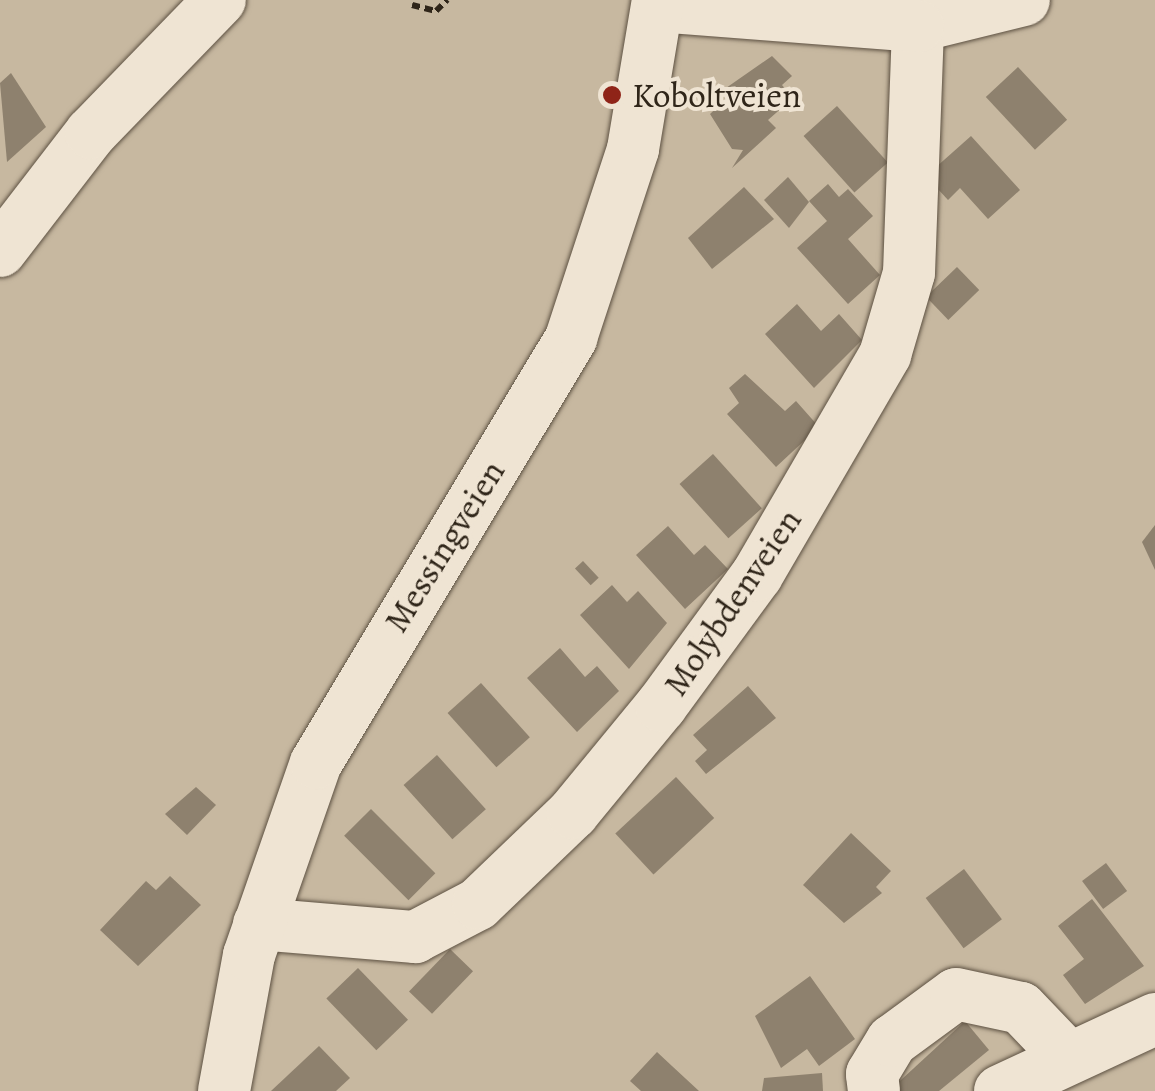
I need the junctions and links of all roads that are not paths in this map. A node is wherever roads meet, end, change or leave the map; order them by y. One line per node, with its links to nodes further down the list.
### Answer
1 (220, 0): 5 (street)
2 (1024, 0): 4 (street)
3 (658, 3): 4 (street); 6 (street, Messingveien)
4 (918, 26): 6 (street, Molybdenveien)
5 (0, 252)
6 (259, 924): 9 (street, Messingveien)
7 (1155, 1019): 8 (street)
8 (1067, 1056): 10 (street); 11 (street)
9 (224, 1091)
10 (874, 1091)
11 (1000, 1091)

